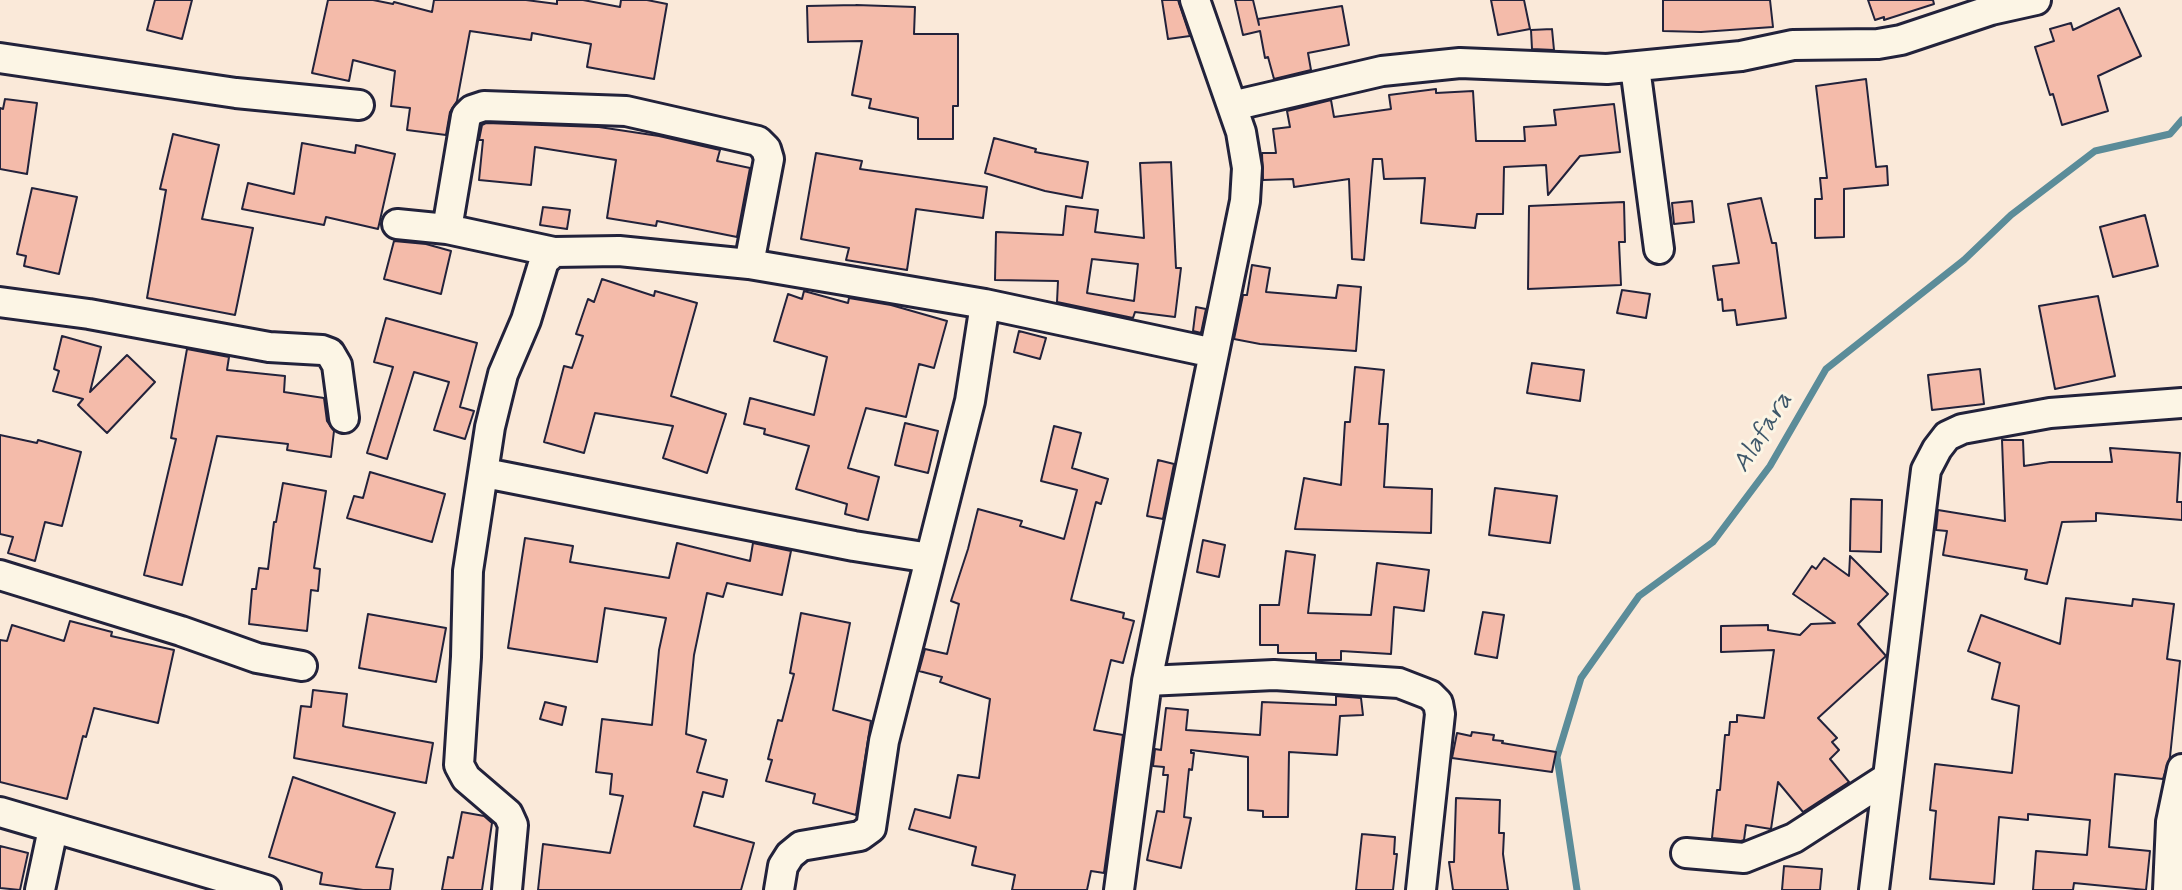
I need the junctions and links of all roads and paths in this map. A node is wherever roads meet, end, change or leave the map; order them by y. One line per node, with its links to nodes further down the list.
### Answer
1 (1195, 0): 6 (street)
2 (2036, 0): 4 (street)
3 (0, 58): 5 (street)
4 (1635, 67): 6 (street); 9 (street)
5 (359, 105)
6 (1232, 106): 14 (street)
7 (397, 224): 8 (street)
8 (447, 229): 10 (street); 11 (street)
9 (1659, 249)
10 (554, 252): 11 (street); 17 (street)
11 (749, 264): 13 (street)
12 (0, 302): 16 (street)
13 (985, 304): 14 (street); 18 (street)
14 (1214, 353): 21 (street)
15 (2182, 403): 23 (street)
16 (344, 418)
17 (485, 473): 18 (street); 29 (street)
18 (930, 558): 30 (street)
19 (0, 575): 20 (street)
20 (302, 666)
21 (1147, 681): 31 (street); 32 (street)
22 (2182, 769): 34 (street)
23 (1887, 778): 26 (street); 33 (street)
24 (0, 812): 25 (street)
25 (53, 829): 27 (street); 28 (street)
26 (1686, 853)
27 (40, 890)
28 (266, 890)
29 (507, 890)
30 (779, 890)
31 (1119, 890)
32 (1421, 890)
33 (1874, 890)
34 (2168, 890)

